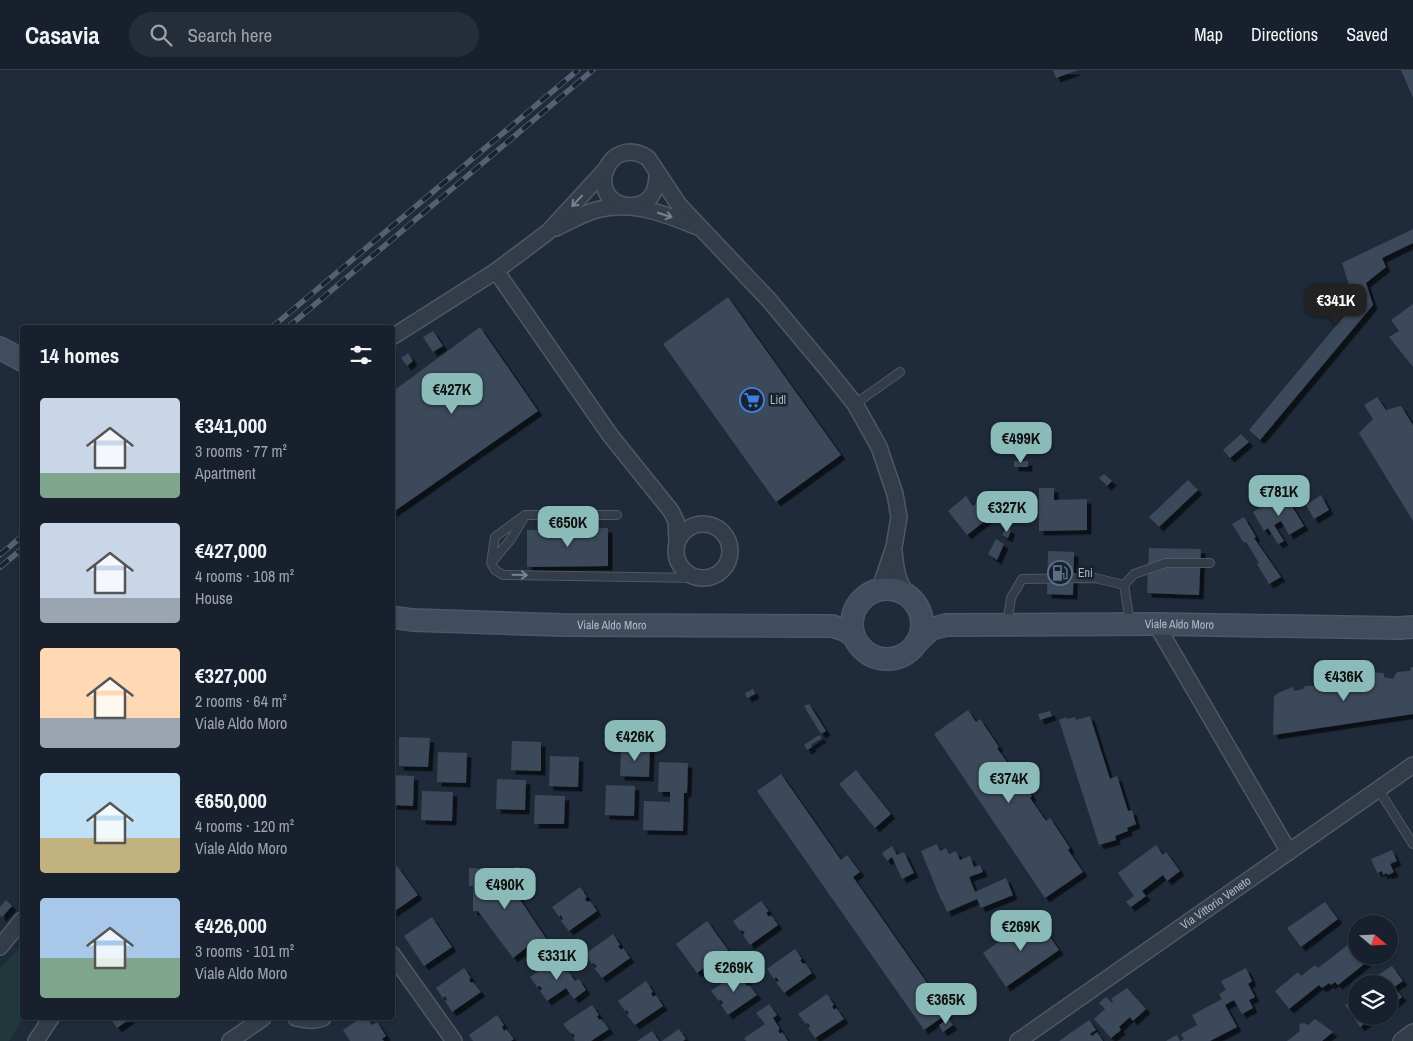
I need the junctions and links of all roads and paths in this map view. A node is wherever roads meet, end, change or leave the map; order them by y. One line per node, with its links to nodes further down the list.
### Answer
1 (605, 170): 2 (street); 3 (street); 5 (street, one-way to 5)
2 (657, 173): 3 (street); 4 (street)
3 (625, 206): 4 (street, one-way to 4); 5 (street)
4 (704, 230): 11 (street)
5 (548, 232): 6 (street)
6 (496, 271): 7 (street); 12 (street)
7 (395, 335)
8 (0, 348): 9 (main road)
9 (20, 359)
10 (900, 372): 11 (lane)
11 (854, 404): 17 (street)
12 (672, 511): 15 (street); 16 (street)
13 (525, 515): 14 (lane); 18 (lane); 18 (lane)
14 (617, 515)
15 (702, 525): 16 (street); 20 (street)
16 (677, 542): 20 (street)
17 (894, 547): 22 (street); 23 (street)
18 (491, 563): 20 (lane, one-way to 20)
19 (1210, 563): 21 (lane)
20 (698, 578)
21 (1124, 585): 27 (lane); 28 (lane)
22 (876, 591): 23 (main road, Viale Aldo Moro); 24 (main road, Viale Aldo Moro)
23 (914, 603): 26 (main road, Viale Aldo Moro); 33 (main road)
24 (854, 614): 30 (main road, Viale Aldo Moro); 32 (main road)
25 (395, 617): 30 (main road, Viale Aldo Moro)
26 (946, 624): 27 (main road, Viale Aldo Moro); 33 (main road, Viale Aldo Moro)
27 (1007, 624): 28 (main road, Viale Aldo Moro)
28 (1131, 624): 29 (main road, Viale Aldo Moro)
29 (1156, 624): 31 (main road, Viale Aldo Moro); 37 (street)
30 (832, 626): 32 (main road, Viale Aldo Moro)
31 (1413, 627)
32 (854, 636): 33 (main road, Viale Aldo Moro)
33 (917, 642)
34 (1413, 765): 35 (street, Via Vittorio Veneto)
35 (1378, 789): 36 (lane); 37 (street, Via Vittorio Veneto)
36 (1413, 844)
37 (1289, 852): 47 (street, Via Vittorio Veneto)
38 (20, 922): 39 (street)
39 (0, 947)
40 (397, 970): 46 (street)
41 (50, 1020): 44 (street)
42 (260, 1020): 45 (street)
43 (1413, 1032): 48 (street)
44 (36, 1041)
45 (230, 1041)
46 (454, 1041)
47 (1018, 1041)
48 (1401, 1041)

